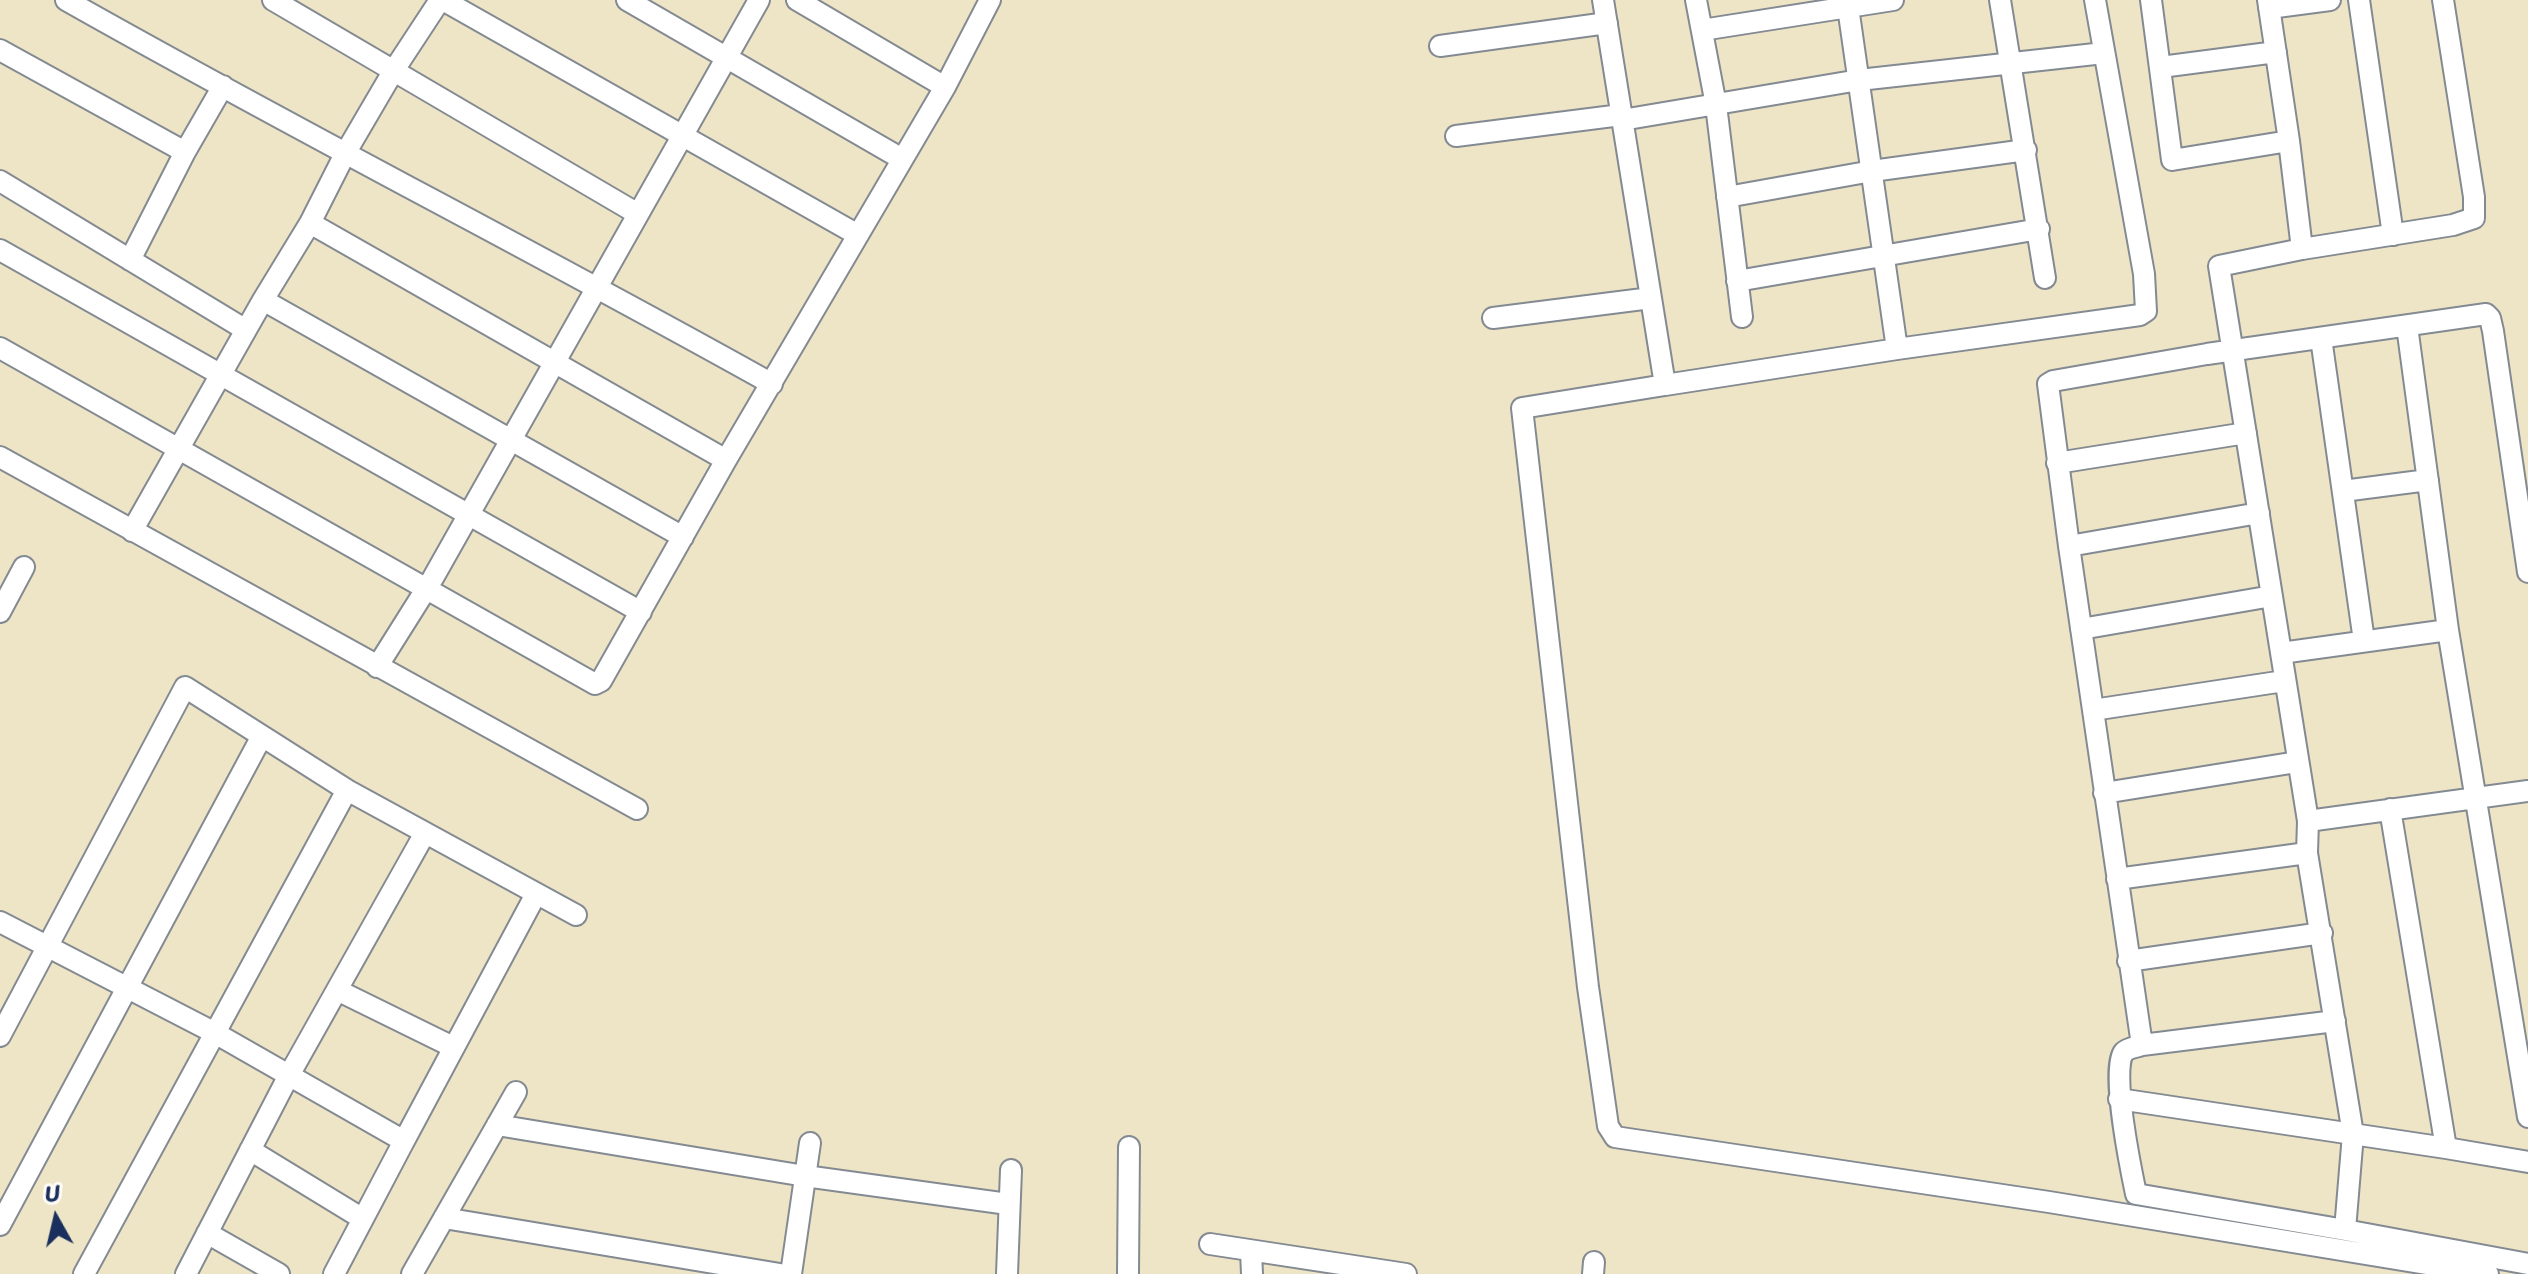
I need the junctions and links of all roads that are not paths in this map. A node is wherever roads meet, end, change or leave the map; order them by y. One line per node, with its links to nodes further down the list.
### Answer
1 (66, 0): 30 (street)
2 (273, 0): 28 (street)
3 (442, 0): 28 (street); 35 (street)
4 (627, 0): 25 (street)
5 (759, 0): 25 (street)
6 (797, 0): 31 (street)
7 (1603, 0): 19 (street)
8 (1696, 0): 20 (street)
9 (1893, 0): 17 (street)
10 (2000, 0): 26 (street)
11 (2095, 0): 24 (street)
12 (2151, 0): 27 (street)
13 (2330, 0): 18 (street)
14 (2359, 0): 48 (street)
15 (2443, 0): 48 (street)
16 (987, 1): 31 (street)
17 (1847, 3): 20 (street); 29 (street)
18 (2269, 4): 23 (street)
19 (1607, 23): 21 (street); 33 (street)
20 (1702, 30): 32 (street)
21 (1440, 46)
22 (0, 50): 38 (street)
23 (2276, 52): 27 (street); 36 (street)
24 (2104, 53): 26 (street); 64 (street)
25 (726, 58): 35 (street); 40 (street)
26 (2012, 63): 29 (street); 37 (street)
27 (2161, 67): 36 (street)
28 (394, 70): 39 (street); 44 (street)
29 (1859, 80): 32 (street); 41 (street)
30 (223, 86): 38 (street); 39 (street)
31 (945, 87): 40 (street)
32 (1716, 105): 33 (street); 43 (street)
33 (1622, 117): 34 (street); 56 (street)
34 (1456, 136)
35 (682, 137): 44 (street); 47 (street)
36 (2289, 141): 49 (street)
37 (2026, 150): 41 (street); 46 (street)
38 (185, 152): 52 (street)
39 (346, 152): 45 (street); 55 (street)
40 (902, 159): 47 (street)
41 (1872, 171): 43 (street); 51 (street)
42 (0, 181): 52 (street)
43 (1727, 197): 54 (street)
44 (638, 214): 55 (street)
45 (310, 223): 57 (street); 66 (street)
46 (2039, 229): 51 (street); 53 (street)
47 (858, 235): 68 (street)
48 (2393, 235): 49 (street)
49 (2302, 249): 65 (street)
50 (0, 250): 67 (street)
51 (1884, 255): 54 (street); 64 (street)
52 (130, 260): 61 (street)
53 (2045, 278)
54 (1737, 281): 58 (street)
55 (597, 286): 66 (street); 68 (street)
56 (1651, 298): 59 (street); 69 (street)
57 (263, 300): 61 (street); 71 (street)
58 (1742, 317)
59 (1493, 318)
60 (2407, 326): 62 (street); 76 (street); 84 (street)
61 (246, 330): 67 (street)
62 (2321, 338): 65 (street); 77 (street)
63 (0, 348): 72 (street)
64 (1897, 349): 69 (street)
65 (2234, 350): 70 (street); 75 (street)
66 (554, 364): 71 (street); 74 (street)
67 (220, 375): 72 (street); 79 (street)
68 (772, 384): 74 (street)
69 (1665, 385): 155 (street)
70 (2246, 433): 75 (street); 78 (street)
71 (512, 439): 79 (street); 81 (street)
72 (178, 449): 80 (street); 85 (street)
73 (0, 457): 80 (street)
74 (726, 460): 81 (street)
75 (2057, 463): 82 (street)
76 (2428, 480): 77 (street); 90 (street)
77 (2343, 491): 91 (street)
78 (2259, 513): 82 (street); 86 (street)
79 (469, 515): 85 (street); 88 (street)
80 (132, 531): 93 (street)
81 (683, 537): 88 (street)
82 (2069, 546): 89 (street)
83 (24, 567): 87 (street)
84 (2528, 572)
85 (427, 589): 88 (street); 93 (street)
86 (2272, 596): 89 (street); 92 (street)
87 (0, 612)
88 (641, 612)
89 (2081, 629): 95 (street)
90 (2448, 630): 91 (street); 101 (street)
91 (2364, 641): 92 (street)
92 (2281, 653): 94 (street)
93 (377, 667): 102 (street)
94 (2284, 681): 95 (street); 97 (street)
95 (2093, 710): 100 (street)
96 (262, 736): 98 (street); 112 (street); 114 (street)
97 (2297, 762): 100 (street); 104 (street)
98 (347, 790): 105 (street); 117 (street)
99 (2528, 791): 101 (street)
100 (2104, 793): 107 (street)
101 (2475, 797): 103 (street); 124 (street)
102 (637, 809)
103 (2390, 809): 104 (street); 130 (street)
104 (2308, 821): 106 (street)
105 (425, 833): 108 (street); 115 (street)
106 (2307, 853): 107 (street); 111 (street)
107 (2117, 879): 113 (street)
108 (536, 894): 109 (street); 120 (street)
109 (576, 915)
110 (0, 922): 112 (street)
111 (2322, 933): 113 (street); 116 (street)
112 (48, 946): 114 (street); 118 (street)
113 (2128, 961): 119 (street)
114 (127, 986): 117 (street); 138 (street)
115 (337, 990): 120 (street); 121 (street)
116 (2335, 1021): 119 (street); 126 (street)
117 (215, 1033): 121 (street); 144 (street)
118 (0, 1036)
119 (2142, 1045): 123 (street)
120 (453, 1047): 127 (street)
121 (288, 1077): 127 (street); 131 (street)
122 (516, 1092): 125 (street)
123 (2119, 1099): 126 (street); 139 (street)
124 (2528, 1117)
125 (497, 1125): 134 (street); 136 (street)
126 (2353, 1134): 130 (street); 139 (street)
127 (404, 1141): 137 (street)
128 (810, 1143): 134 (street)
129 (1129, 1147): 152 (street)
130 (2446, 1148): 132 (street)
131 (250, 1150): 137 (street); 140 (street)
132 (2528, 1162)
133 (1011, 1170): 135 (street)
134 (805, 1176): 135 (street); 150 (street)
135 (1008, 1204): 151 (street)
136 (444, 1218): 148 (street); 149 (street)
137 (363, 1219): 147 (street)
138 (0, 1225)
139 (2345, 1230): 143 (street)
140 (207, 1233): 145 (street); 146 (street)
141 (1210, 1244): 142 (street)
142 (1251, 1251): 153 (street); 154 (street)
143 (2528, 1264)
144 (84, 1274)
145 (186, 1274)
146 (279, 1274)
147 (334, 1274)
148 (412, 1274)
149 (780, 1274)
150 (791, 1274)
151 (1007, 1274)
152 (1128, 1274)
153 (1252, 1274)
154 (1406, 1274)
155 (2488, 1274)

